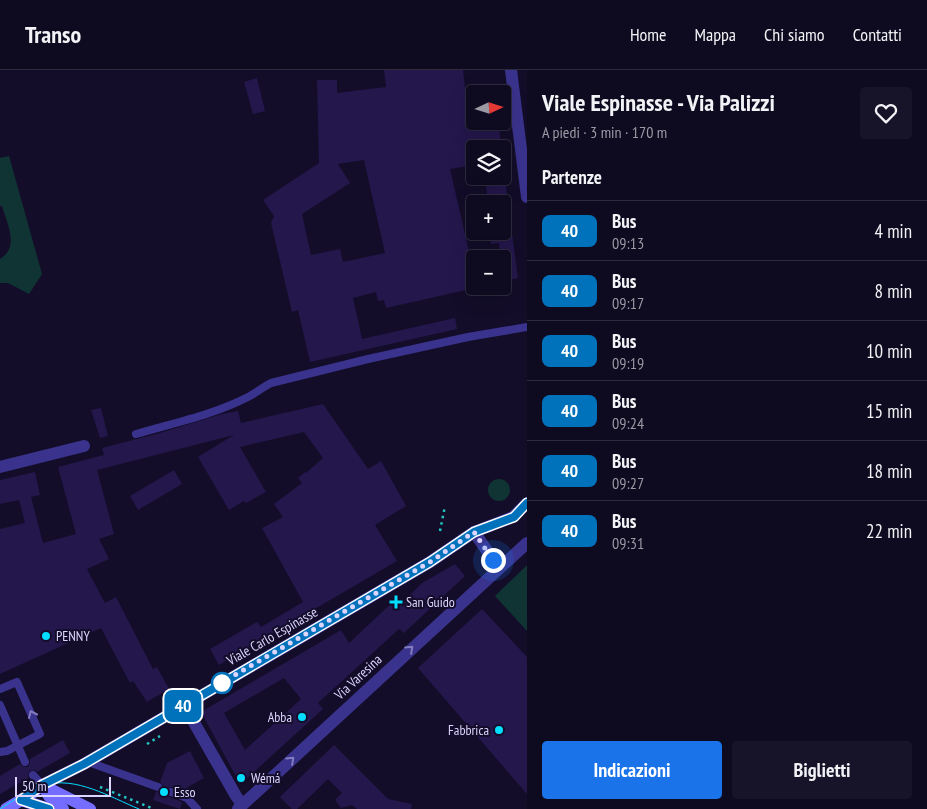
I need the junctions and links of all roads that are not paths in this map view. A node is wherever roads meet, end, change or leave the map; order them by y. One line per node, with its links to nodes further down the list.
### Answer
1 (511, 70): 2 (street)
2 (527, 197)
3 (527, 327): 4 (lane)
4 (136, 434)
5 (84, 446): 6 (street)
6 (0, 467)
7 (527, 503): 8 (street, Viale Carlo Espinasse)
8 (474, 532): 10 (street); 13 (street, Viale Carlo Espinasse)
9 (527, 543): 10 (street, Via Varesina)
10 (499, 568): 24 (street, Via Varesina, one-way to 10)
11 (0, 690): 14 (lane, one-way to 11)
12 (0, 705): 14 (lane)
13 (184, 705): 18 (street, Viale Carlo Espinasse); 24 (street)
14 (18, 746): 15 (lane); 17 (lane)
15 (4, 752): 16 (lane)
16 (0, 758)
17 (25, 762)
18 (86, 763): 20 (street, Viale Carlo Espinasse); 21 (lane)
19 (33, 774): 20 (lane)
20 (42, 785): 23 (street, Viale Carlo Espinasse); 27 (street); 28 (street)
21 (158, 787)
22 (171, 792): 29 (lane)
23 (21, 800): 25 (street, Viale Carlo Espinasse); 26 (street)
24 (243, 807)
25 (6, 809)
26 (49, 809)
27 (63, 809)
28 (90, 809)
29 (197, 809)

